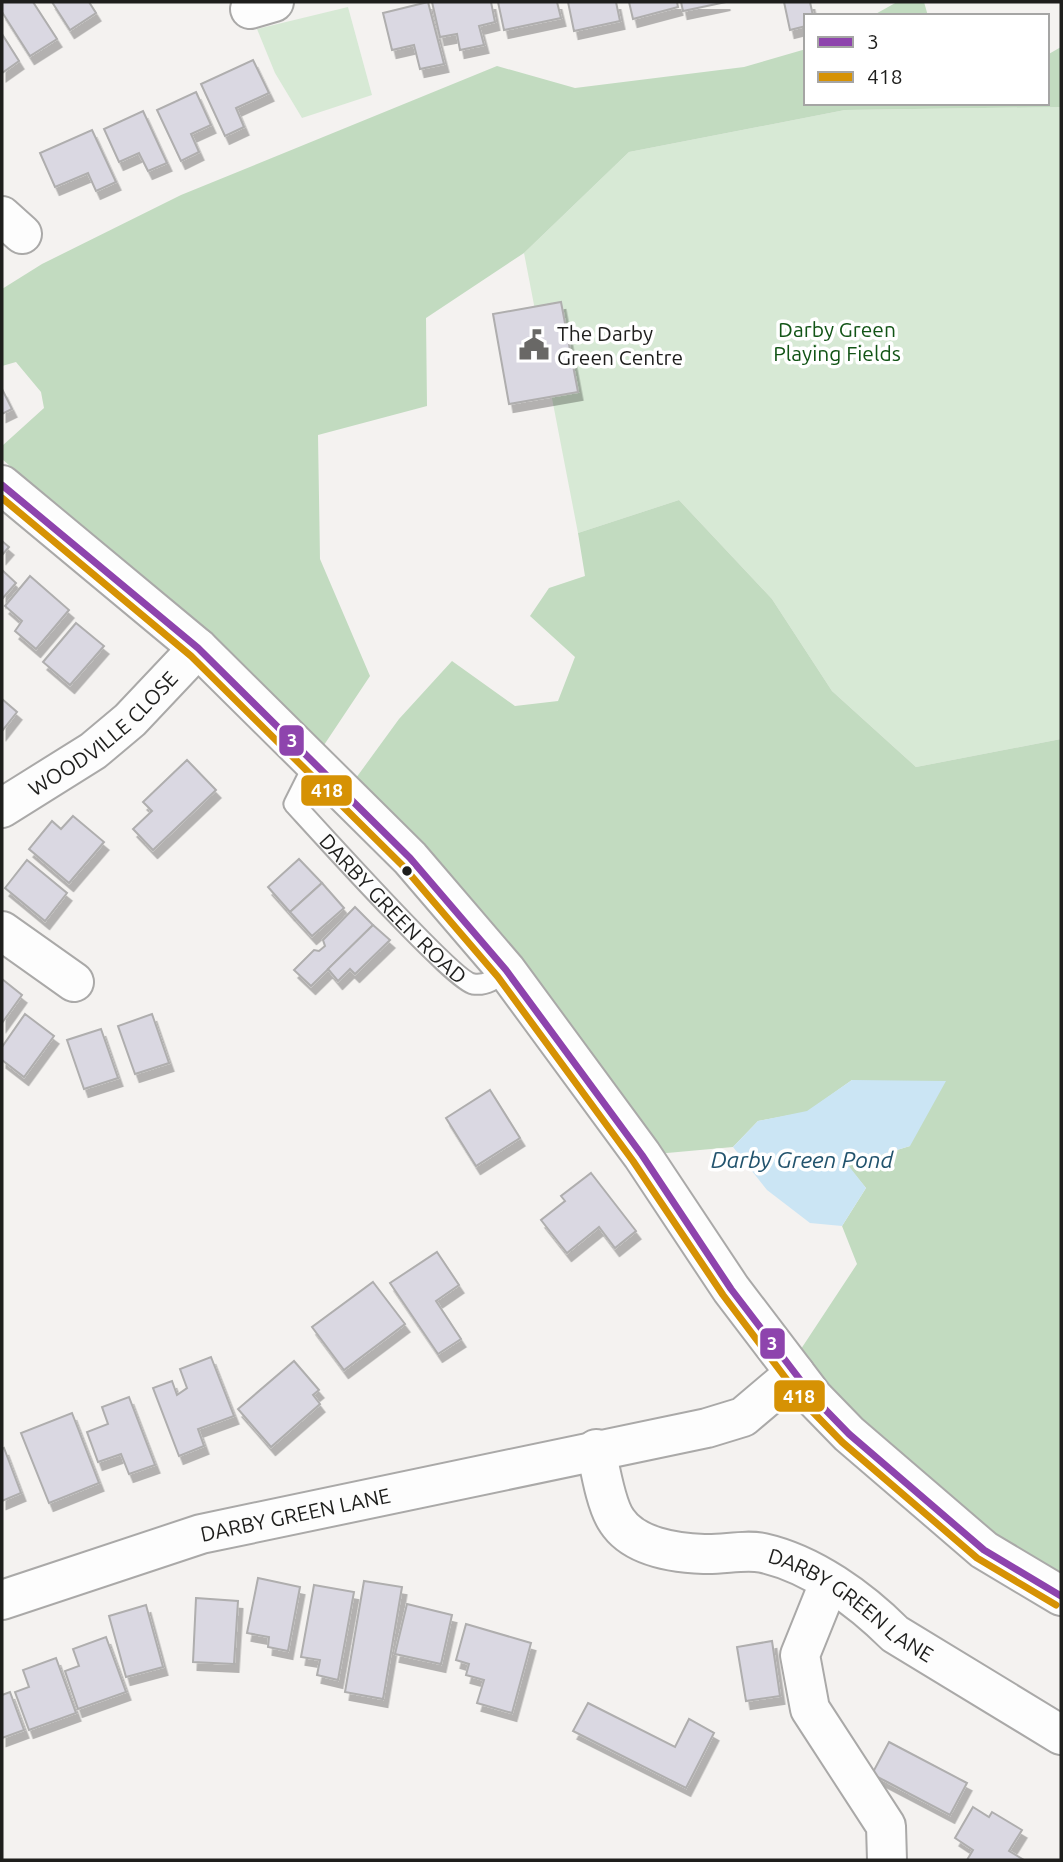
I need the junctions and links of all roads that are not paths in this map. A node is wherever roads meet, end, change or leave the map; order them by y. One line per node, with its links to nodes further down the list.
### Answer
1 (2, 485): 2 (street, DARBY GREEN ROAD)
2 (198, 648): 3 (street, WOODVILLE CLOSE); 6 (street, DARBY GREEN ROAD)
3 (2, 808)
4 (2, 931): 5 (street)
5 (74, 982)
6 (795, 1373): 7 (street, DARBY GREEN LANE); 9 (street, DARBY GREEN ROAD)
7 (596, 1449): 8 (street, DARBY GREEN LANE); 10 (street, DARBY GREEN LANE)
8 (829, 1583): 11 (street, DARBY GREEN LANE); 12 (street)
9 (1061, 1596)
10 (2, 1600)
11 (1061, 1735)
12 (887, 1860)

